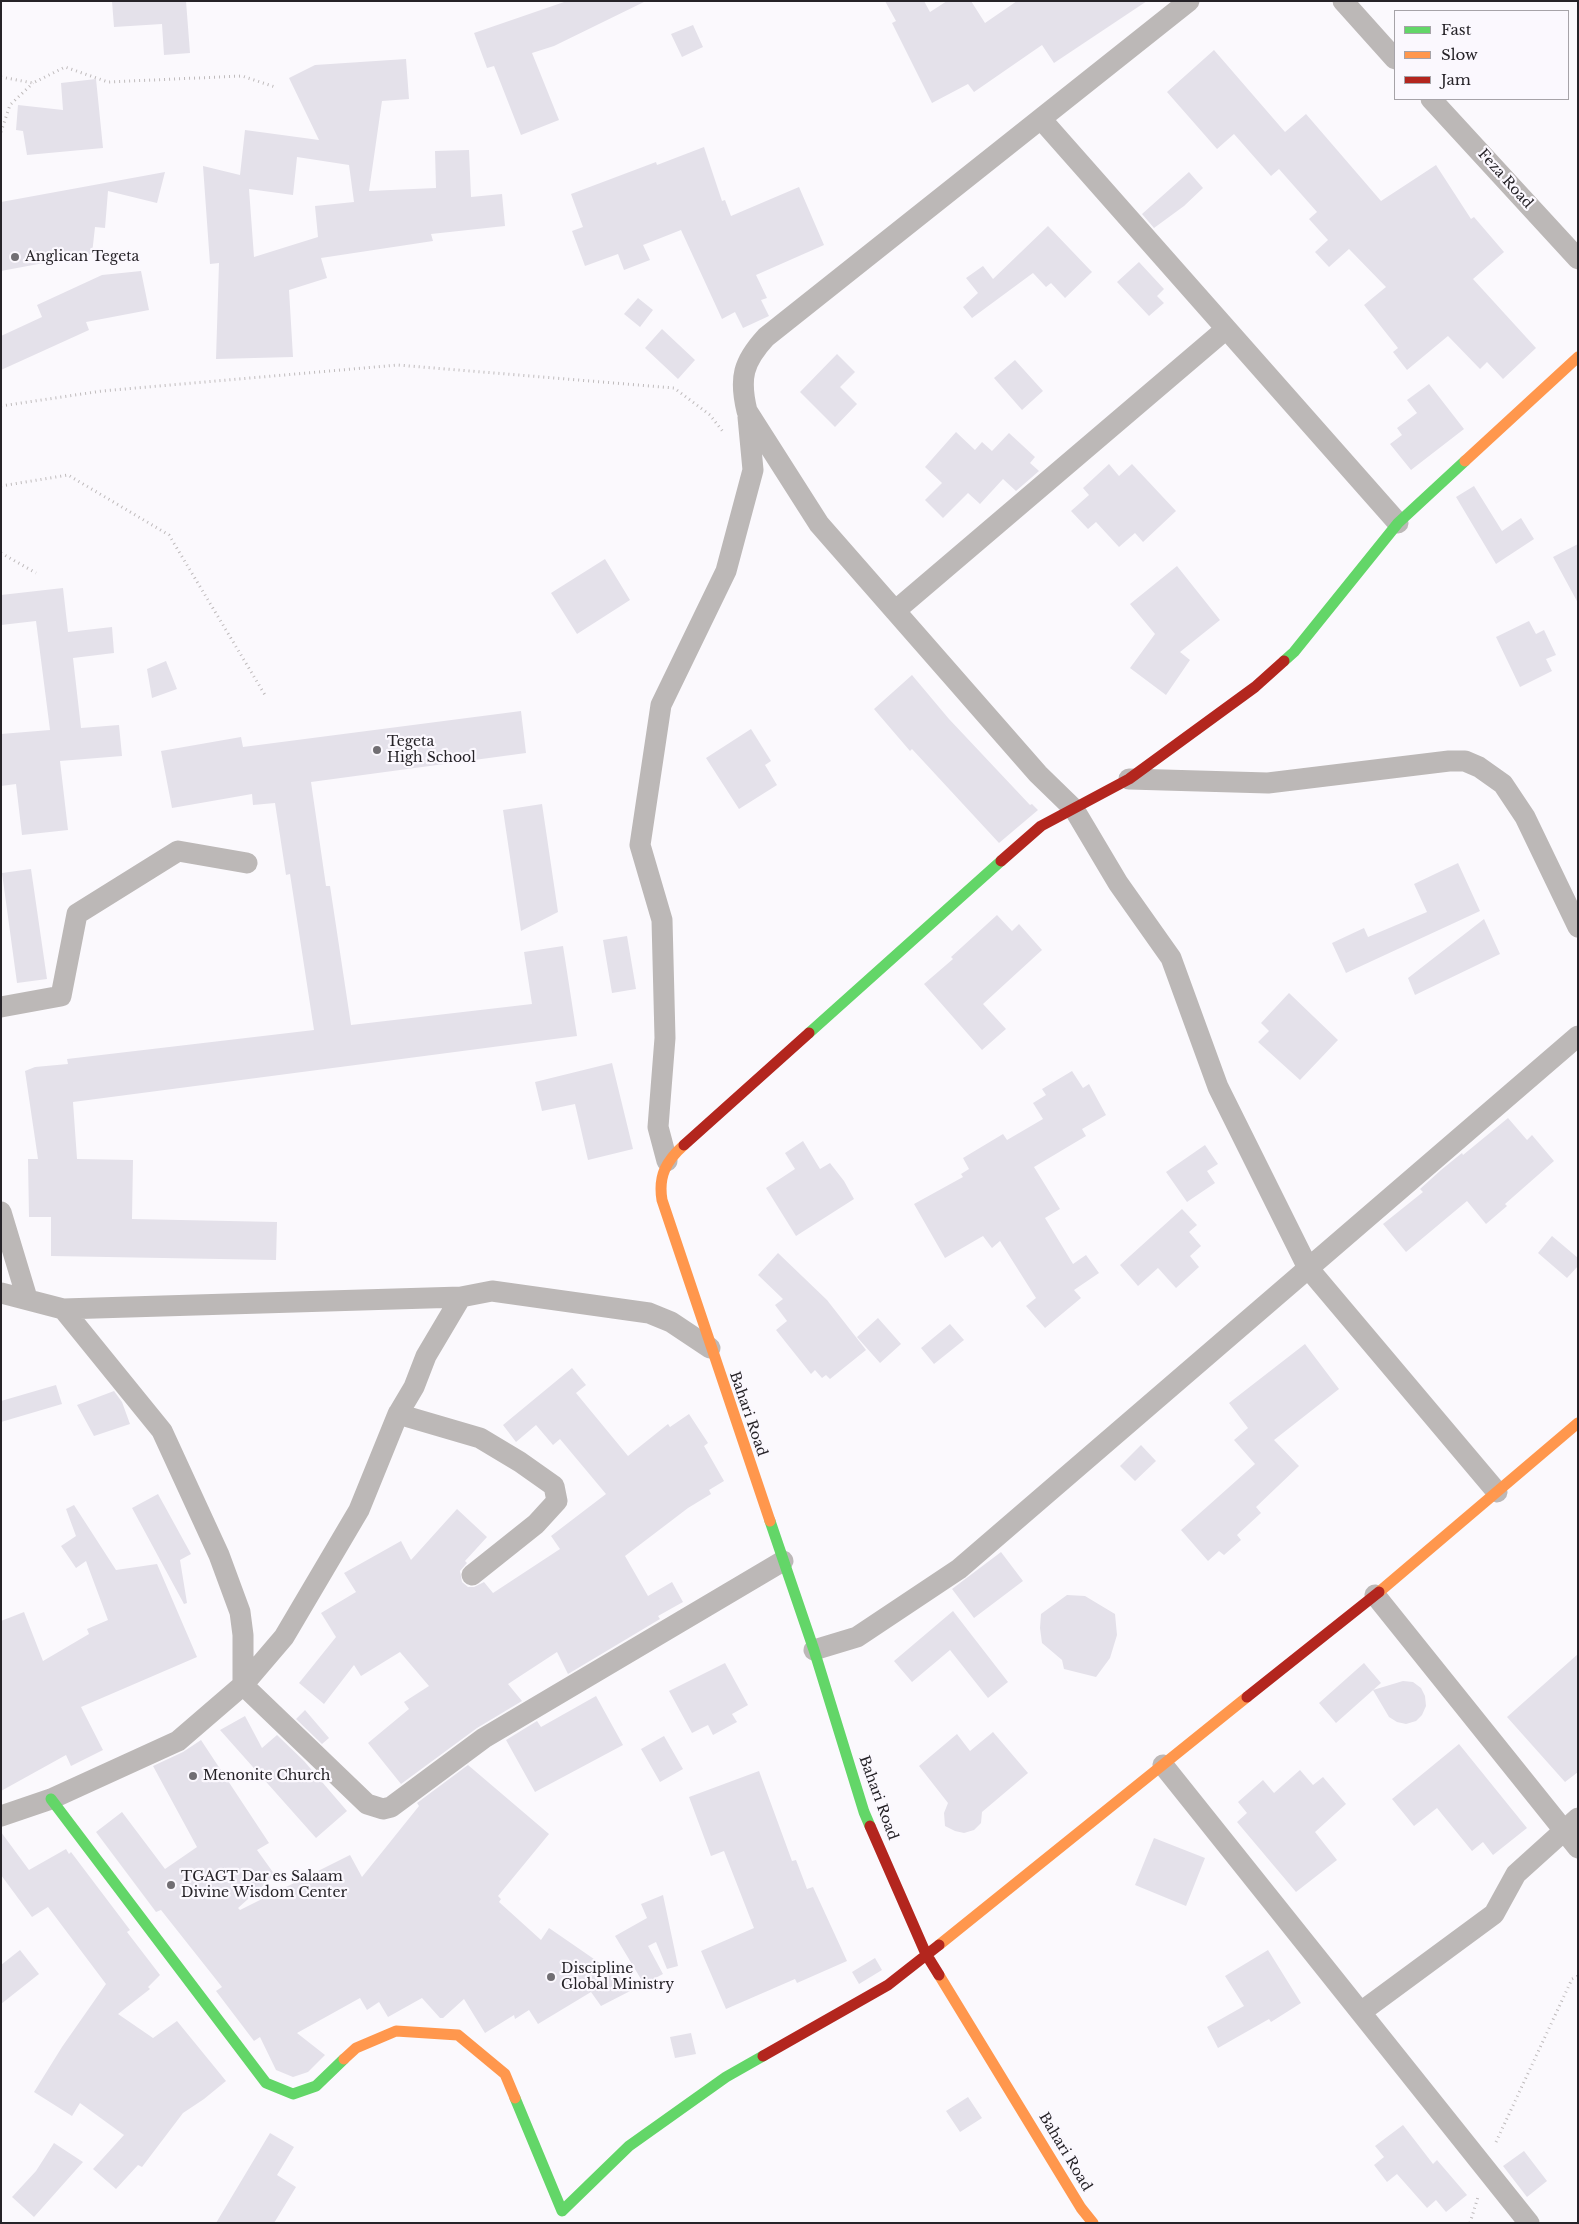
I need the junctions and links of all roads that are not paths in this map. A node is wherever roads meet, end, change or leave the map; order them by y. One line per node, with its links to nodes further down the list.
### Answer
1 (1189, 1): 5 (street)
2 (1342, 1): 3 (street)
3 (1394, 58)
4 (1432, 100): 6 (street, Feza Road)
5 (1041, 119): 7 (street); 9 (street)
6 (1578, 259)
7 (1226, 329): 10 (street); 11 (street)
8 (1578, 357): 10 (street)
9 (747, 411): 11 (street); 18 (street)
10 (1398, 523): 12 (street)
11 (895, 611): 13 (street)
12 (1130, 779): 13 (street); 15 (street)
13 (1074, 809): 18 (street); 20 (street)
14 (247, 863): 16 (street)
15 (1578, 927)
16 (1, 1007)
17 (1578, 1036): 20 (street)
18 (667, 1161): 25 (street, Bahari Road)
19 (1, 1212): 23 (street)
20 (1308, 1268): 28 (street); 32 (street)
21 (1, 1293): 23 (street)
22 (461, 1297): 24 (street); 25 (street); 26 (street)
23 (27, 1298): 24 (street)
24 (63, 1309): 33 (street)
25 (710, 1348): 29 (street, Bahari Road)
26 (398, 1414): 30 (street); 33 (street)
27 (1578, 1423): 28 (street)
28 (1497, 1492): 31 (street)
29 (783, 1561): 32 (street, Bahari Road); 33 (street)
30 (472, 1576)
31 (1375, 1595): 34 (street); 37 (street)
32 (814, 1650): 39 (street, Bahari Road)
33 (243, 1685): 35 (street)
34 (1162, 1765): 39 (street); 40 (street)
35 (51, 1798): 36 (street); 41 (street)
36 (1, 1816)
37 (1571, 1825): 38 (street); 40 (street)
38 (1578, 1848)
39 (926, 1954): 41 (street); 42 (street, Bahari Road)
40 (1361, 2012): 43 (street)
41 (565, 2217)
42 (1093, 2223)
43 (1529, 2223)

